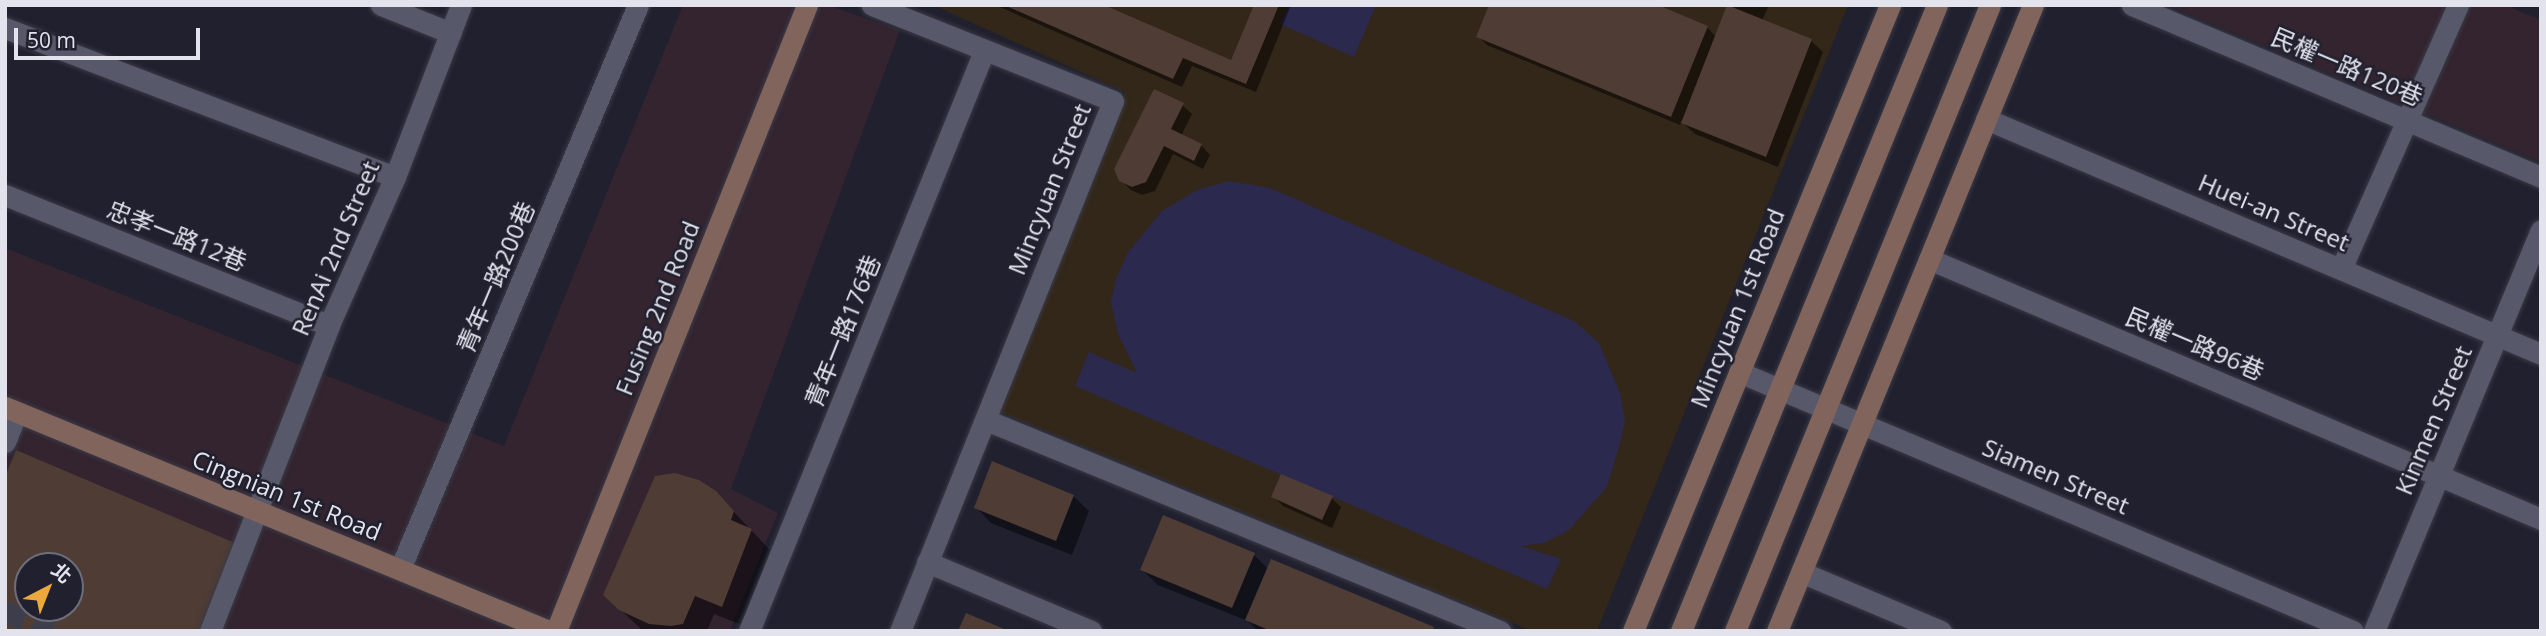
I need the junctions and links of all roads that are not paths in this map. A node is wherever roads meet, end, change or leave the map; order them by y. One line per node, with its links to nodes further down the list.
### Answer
1 (381, 5): 13 (street)
2 (461, 5): 13 (street, RenAi 2nd Street)
3 (638, 5): 37 (street, 青年一路200巷)
4 (807, 5): 42 (street, Fusing 2nd Road)
5 (872, 5): 14 (street, Mincyuan Street)
6 (1889, 5): 26 (street, Mincyuan 1st Road)
7 (1937, 5): 27 (street)
8 (1990, 5): 28 (street)
9 (2033, 5): 15 (street)
10 (2132, 5): 16 (street, 民權一路120巷)
11 (2458, 5): 16 (street)
12 (5, 27): 17 (street)
13 (451, 33): 17 (street, RenAi 2nd Street)
14 (984, 51): 30 (street, Mincyuan Street); 43 (street, 青年一路176巷)
15 (1986, 119): 21 (street); 22 (street, Huei-an Street)
16 (2408, 120): 18 (street, 民權一路120巷); 22 (street)
17 (395, 177): 23 (street, RenAi 2nd Street)
18 (2541, 177)
19 (5, 195): 23 (street, 忠孝一路12巷)
20 (2541, 230): 24 (street, Kinmen Street)
21 (1929, 259): 31 (street); 33 (street, 民權一路96巷)
22 (2341, 269): 24 (street, Huei-an Street)
23 (329, 325): 34 (street, RenAi 2nd Street)
24 (2497, 336): 25 (street, Huei-an Street); 33 (street, Kinmen Street)
25 (2541, 354)
26 (1739, 372): 27 (street, Siamen Street); 47 (street, Mincyuan 1st Road)
27 (1782, 390): 28 (street, Siamen Street); 48 (street)
28 (1825, 407): 31 (street, Siamen Street); 49 (street)
29 (11, 410): 32 (street); 34 (street, Cingnian 1st Road)
30 (986, 420): 36 (street, Mincyuan Street); 39 (street)
31 (1863, 423): 38 (street); 52 (street, Siamen Street)
32 (5, 442)
33 (2439, 475): 35 (street, 民權一路96巷); 53 (street, Kinmen Street)
34 (257, 511): 37 (street, Cingnian 1st Road); 40 (street, RenAi 2nd Street)
35 (2541, 519)
36 (927, 562): 44 (street, Mincyuan Street); 45 (street)
37 (400, 569): 41 (street, Cingnian 1st Road)
38 (1801, 572): 50 (street); 51 (street)
39 (1474, 626): 46 (street)
40 (210, 631)
41 (549, 631)
42 (556, 631)
43 (749, 631)
44 (900, 631)
45 (1091, 631)
46 (1500, 631)
47 (1633, 631)
48 (1681, 631)
49 (1735, 631)
50 (1777, 631)
51 (1941, 631)
52 (2353, 631)
53 (2374, 631)

